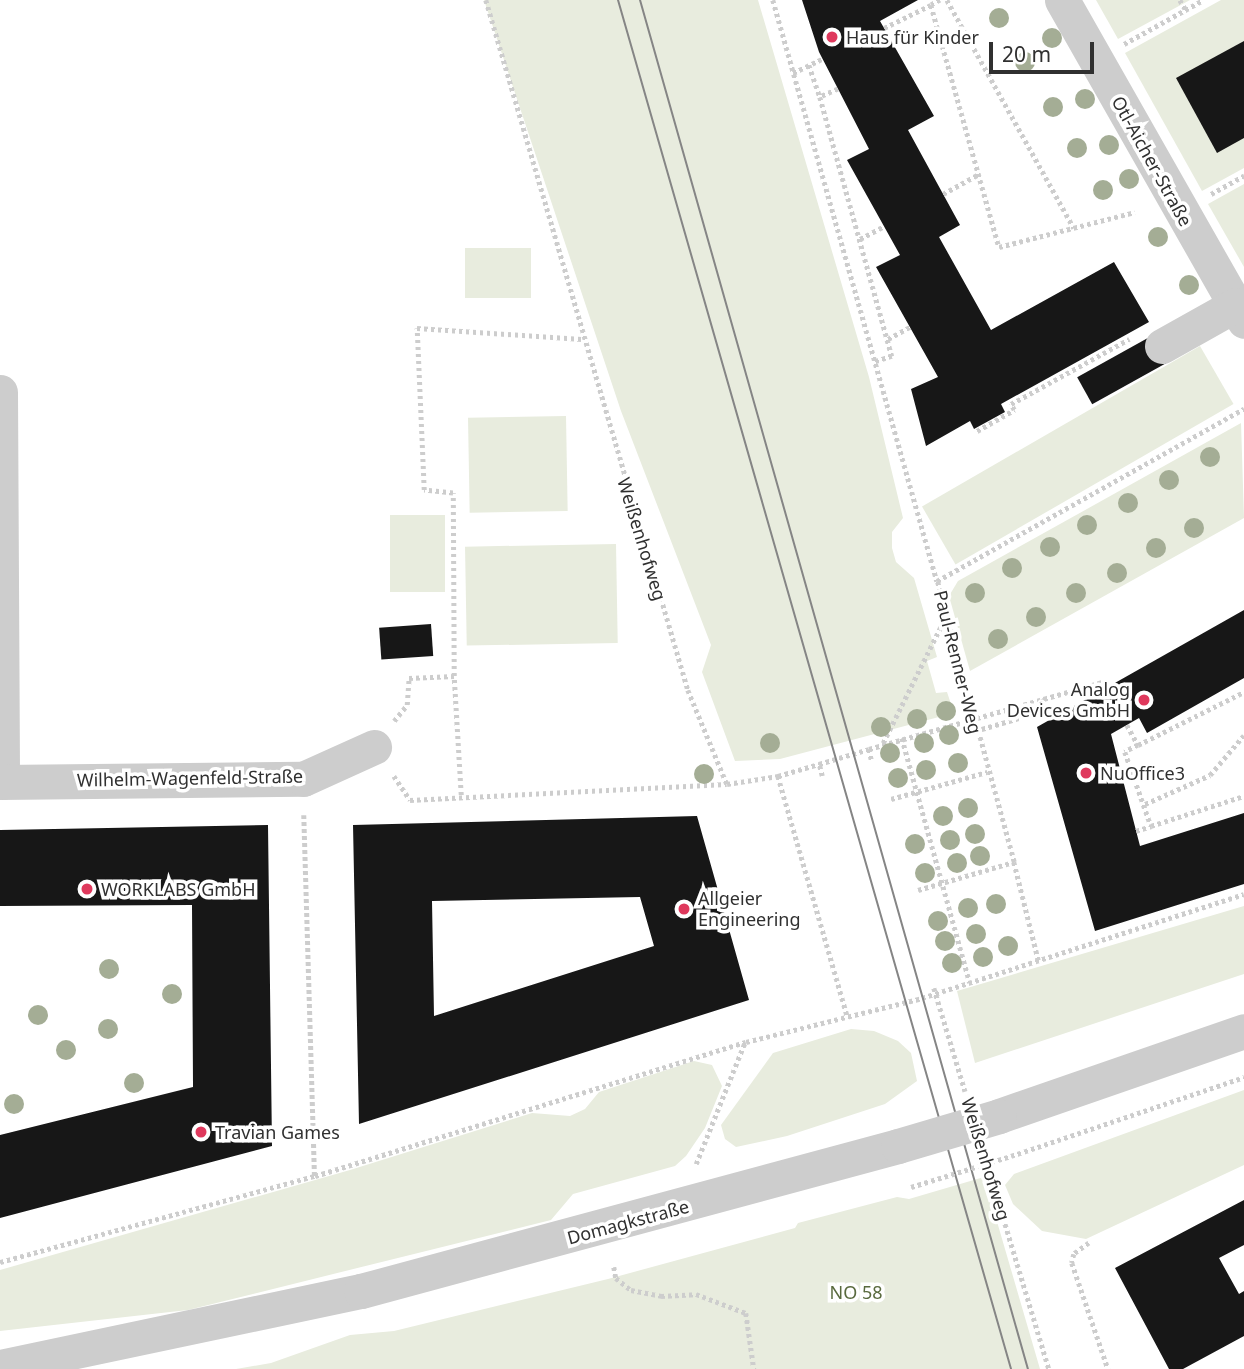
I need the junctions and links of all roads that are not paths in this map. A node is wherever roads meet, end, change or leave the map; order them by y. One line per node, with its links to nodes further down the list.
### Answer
1 (1062, 0): 2 (street, Otl-Aicher-Straße)
2 (1240, 313): 3 (street)
3 (1151, 339)
4 (0, 392): 6 (street)
5 (374, 747): 6 (street, Wilhelm-Wagenfeld-Straße)
6 (1, 782)
7 (1244, 1031): 8 (street, Domagkstraße, bridge)
8 (0, 1367)

